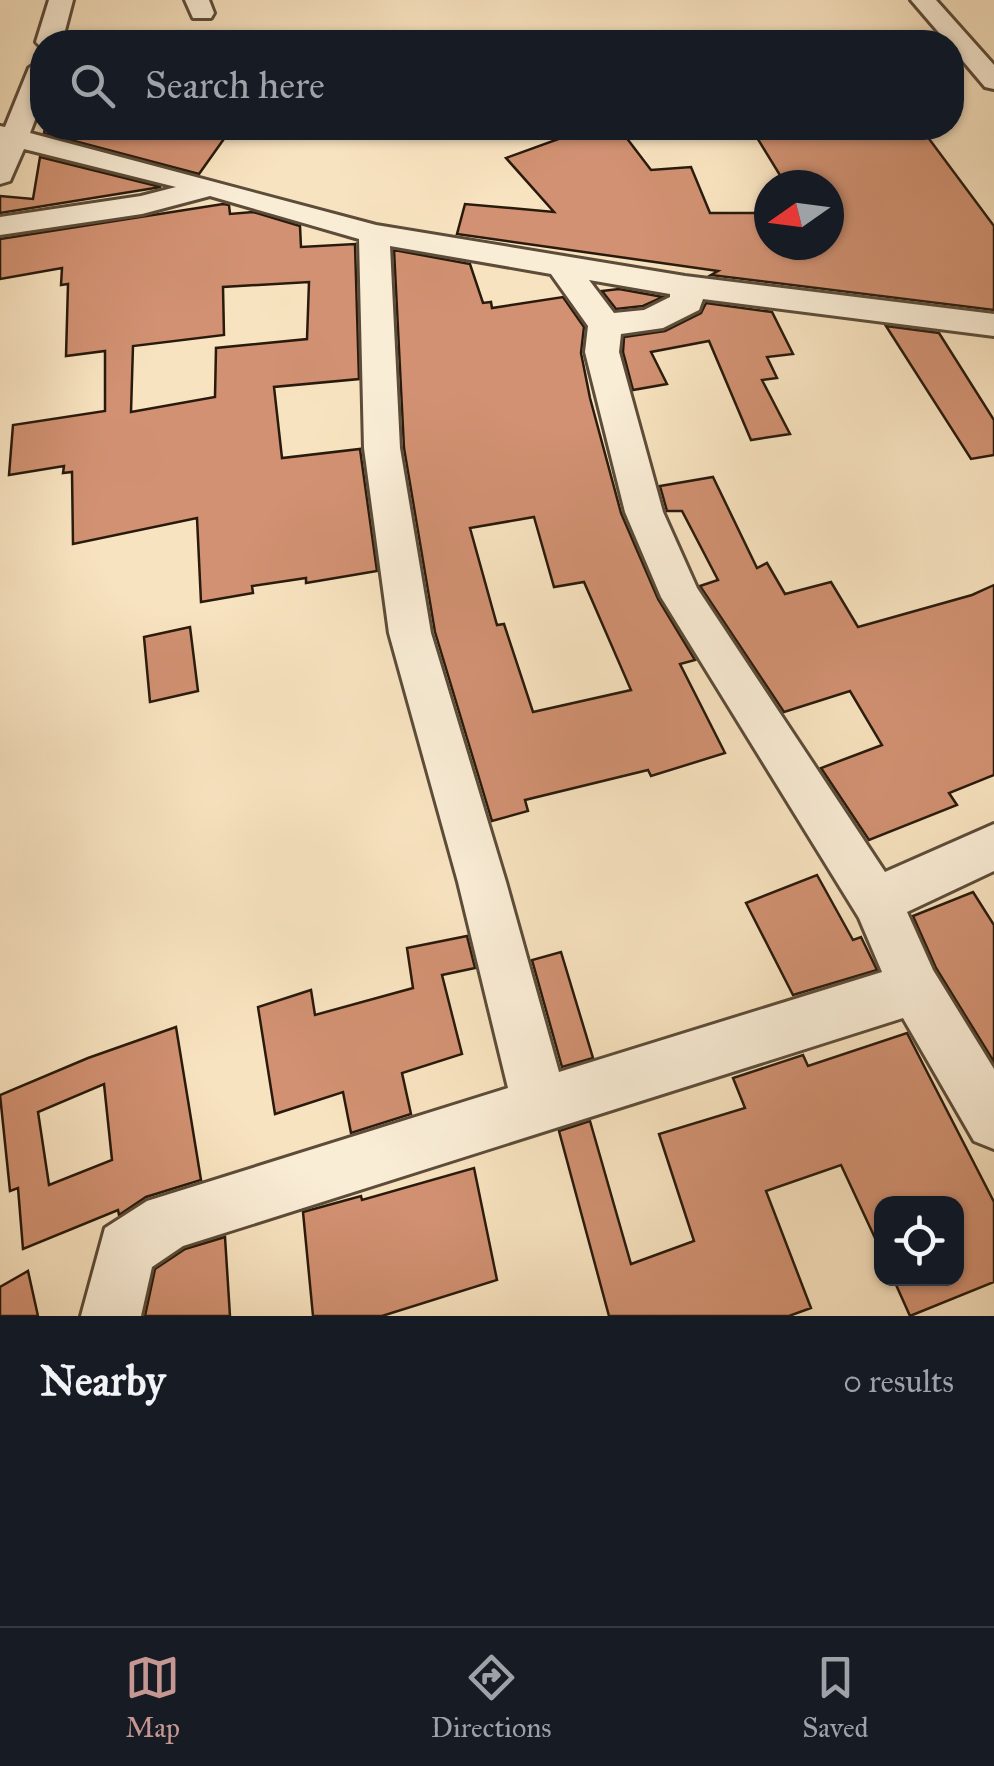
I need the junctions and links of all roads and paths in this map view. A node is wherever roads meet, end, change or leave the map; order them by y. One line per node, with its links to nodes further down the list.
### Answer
1 (61, 0): 3 (street)
2 (923, 0): 4 (street)
3 (52, 30)
4 (949, 30)
5 (964, 47): 6 (street)
6 (994, 81)
7 (30, 93): 8 (street)
8 (9, 136): 9 (street); 10 (street)
9 (0, 175)
10 (214, 188): 11 (street); 12 (street)
11 (0, 226)
12 (374, 234): 13 (street); 20 (street)
13 (563, 268): 14 (street); 16 (street)
14 (684, 286): 15 (street); 16 (street)
15 (994, 325)
16 (605, 326): 18 (street)
17 (994, 847): 18 (street)
18 (876, 901): 19 (street)
19 (915, 988): 20 (street); 21 (street)
20 (540, 1105): 22 (street)
21 (994, 1121)
22 (112, 1316)

